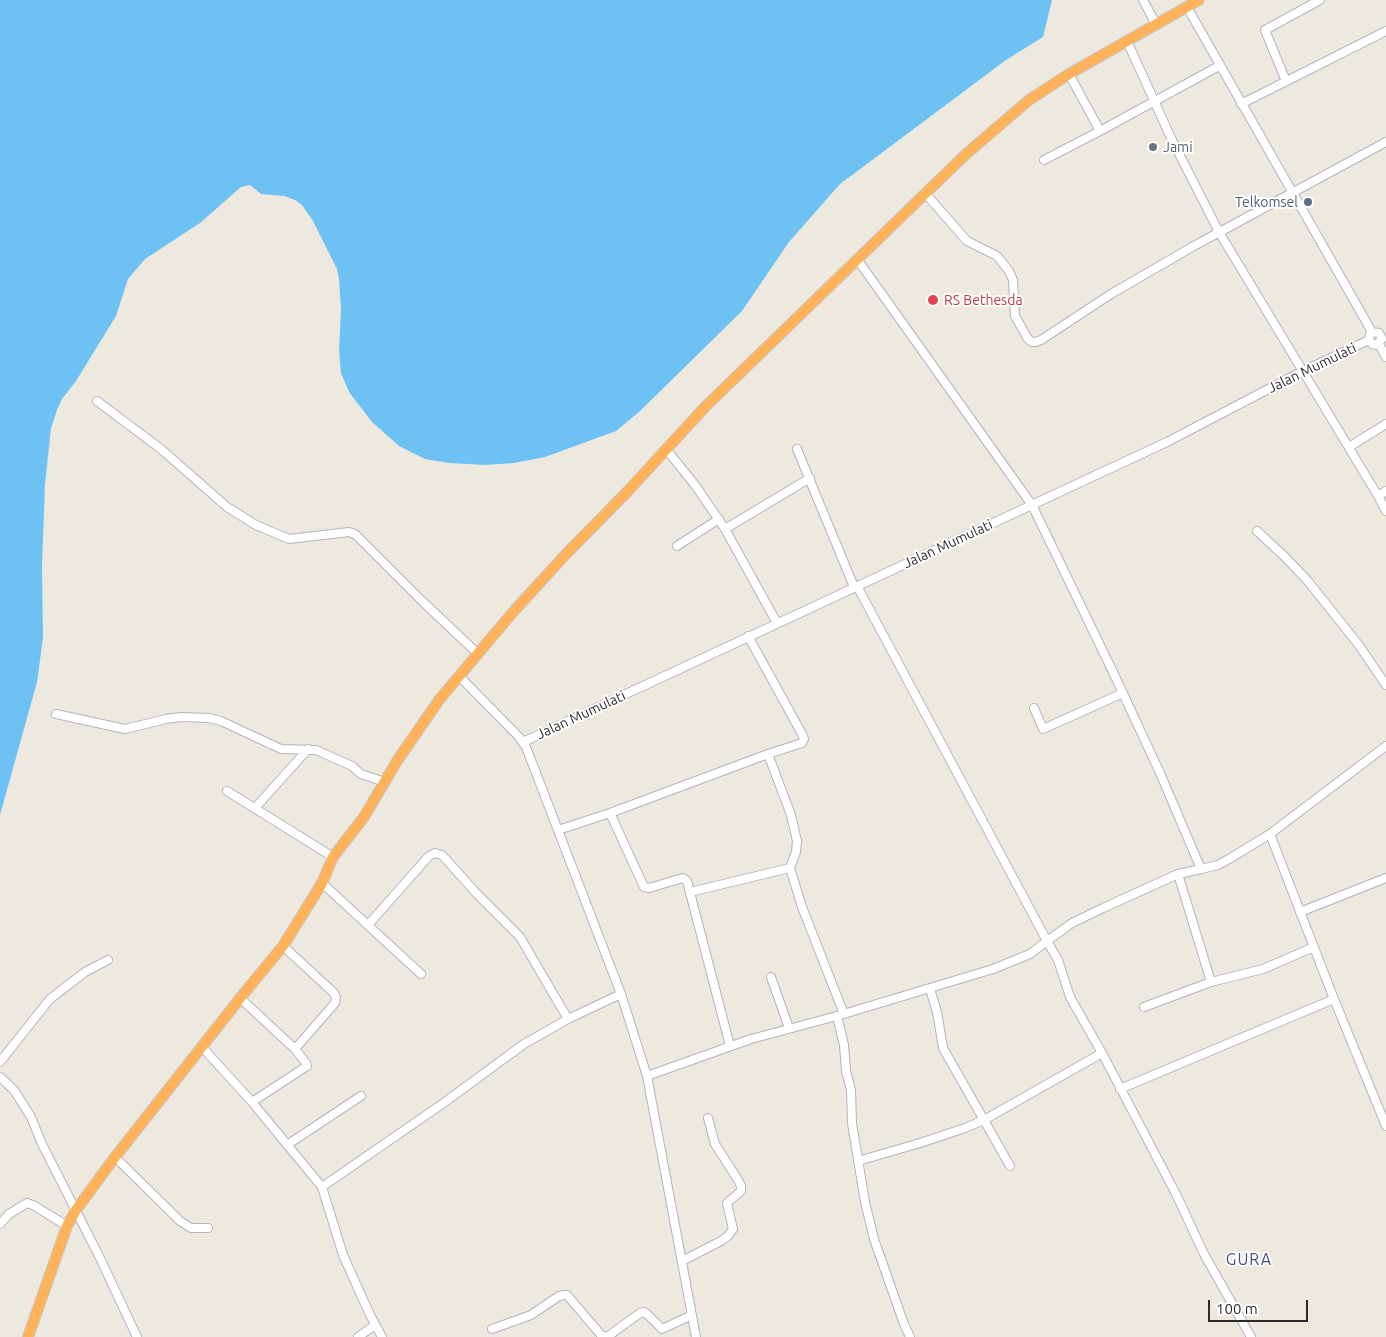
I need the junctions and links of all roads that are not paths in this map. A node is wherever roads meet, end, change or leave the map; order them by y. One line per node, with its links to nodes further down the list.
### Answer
1 (1143, 0): 5 (street)
2 (1199, 0): 4 (highway)
3 (1320, 0): 10 (street)
4 (1187, 7): 5 (highway); 8 (street)
5 (1156, 24): 7 (highway)
6 (1386, 30): 10 (street)
7 (1126, 41): 9 (highway); 11 (street)
8 (1219, 66): 11 (street); 12 (street)
9 (1069, 74): 13 (street); 17 (highway)
10 (1286, 81): 12 (street)
11 (1154, 102): 13 (street); 18 (street)
12 (1242, 104): 16 (street)
13 (1100, 131): 15 (street)
14 (1386, 142): 16 (street)
15 (1044, 160)
16 (1292, 192): 18 (street); 21 (street)
17 (925, 193): 18 (street); 19 (highway)
18 (1218, 232): 24 (street)
19 (857, 260): 28 (highway); 33 (street)
20 (1383, 333): 21 (street); 22 (street)
21 (1370, 336): 22 (street, Jalan Mumulati); 24 (street, Jalan Mumulati)
22 (1379, 344): 23 (street)
23 (1386, 357)
24 (1303, 371): 27 (street); 33 (street, Jalan Mumulati)
25 (96, 400): 42 (street)
26 (1386, 424): 27 (street)
27 (1349, 447): 32 (street)
28 (666, 449): 35 (street); 42 (highway)
29 (798, 449): 30 (street)
30 (810, 478): 36 (street); 39 (street)
31 (1386, 491): 32 (street)
32 (1378, 496): 34 (street)
33 (1032, 505): 39 (street, Jalan Mumulati); 45 (street)
34 (1386, 511)
35 (719, 519): 36 (street); 38 (street)
36 (726, 529): 40 (street)
37 (1256, 531): 44 (street)
38 (677, 546)
39 (856, 587): 40 (street, Jalan Mumulati); 67 (street)
40 (777, 623): 41 (street, Jalan Mumulati)
41 (748, 636): 48 (street, Jalan Mumulati); 51 (street)
42 (477, 653): 43 (highway)
43 (460, 677): 48 (street); 52 (highway)
44 (1386, 685)
45 (1123, 693): 46 (street); 60 (street)
46 (1034, 708)
47 (56, 714): 50 (street)
48 (523, 742): 56 (street)
49 (1386, 746): 57 (street)
50 (308, 749): 52 (street); 54 (street)
51 (768, 754): 55 (street); 59 (street)
52 (385, 782): 58 (highway)
53 (228, 791): 54 (street)
54 (255, 808): 58 (street)
55 (610, 813): 56 (street); 64 (street)
56 (558, 830): 75 (street)
57 (1270, 834): 60 (street); 65 (street)
58 (333, 857): 63 (highway)
59 (790, 868): 64 (street); 79 (street)
60 (1201, 869): 61 (street)
61 (1178, 874): 67 (street); 73 (street)
62 (1386, 878): 65 (street)
63 (322, 883): 66 (street); 68 (highway)
64 (690, 892): 82 (street)
65 (1300, 912): 69 (street)
66 (368, 925): 71 (street); 80 (street)
67 (1047, 941): 74 (street); 85 (street)
68 (283, 946): 76 (highway); 84 (street)
69 (1314, 948): 73 (street); 77 (street)
70 (108, 960): 86 (street)
71 (421, 974)
72 (771, 977): 81 (street)
73 (1211, 982): 78 (street)
74 (930, 989): 79 (street); 93 (street)
75 (621, 994): 80 (street); 87 (street)
76 (240, 998): 83 (highway); 84 (street)
77 (1334, 999): 89 (street); 94 (street)
78 (1144, 1008)
79 (840, 1015): 81 (street); 97 (street)
80 (568, 1019): 99 (street)
81 (789, 1028): 82 (street)
82 (730, 1046): 87 (street)
83 (202, 1047): 91 (street); 96 (highway)
84 (295, 1049): 91 (street)
85 (1102, 1054): 89 (street); 93 (street)
86 (0, 1062)
87 (646, 1076): 104 (street)
88 (0, 1077): 100 (street)
89 (1120, 1089): 115 (street)
90 (361, 1096): 95 (street)
91 (252, 1102): 95 (street)
92 (708, 1118): 104 (street)
93 (984, 1120): 97 (street); 98 (street)
94 (1386, 1126)
95 (287, 1146): 99 (street)
96 (114, 1157): 100 (highway); 103 (street)
97 (858, 1161): 114 (street)
98 (1010, 1166)
99 (322, 1188): 106 (street)
100 (76, 1210): 102 (highway); 110 (street)
101 (0, 1224): 102 (street)
102 (67, 1226): 109 (highway)
103 (208, 1228)
104 (682, 1261): 105 (street)
105 (692, 1315): 108 (street); 113 (street)
106 (375, 1325): 111 (street); 112 (street)
107 (492, 1329): 108 (street)
108 (601, 1336)
109 (28, 1337)
110 (137, 1337)
111 (358, 1337)
112 (382, 1337)
113 (696, 1337)
114 (910, 1337)
115 (1251, 1337)

